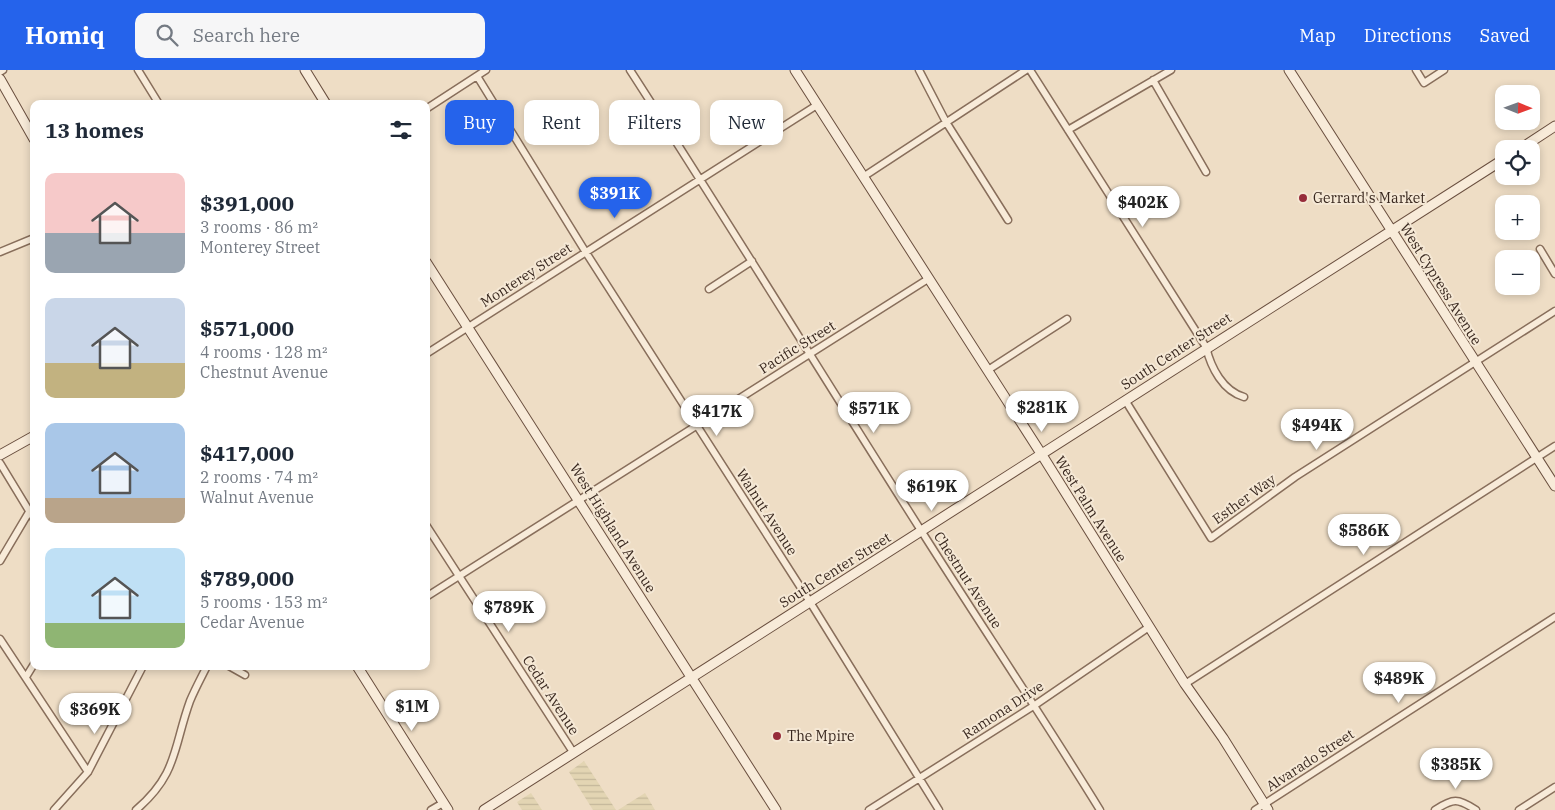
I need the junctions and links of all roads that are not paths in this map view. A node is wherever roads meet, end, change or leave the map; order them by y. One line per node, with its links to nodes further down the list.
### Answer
1 (4, 70): 14 (street)
2 (138, 70): 18 (street)
3 (305, 70): 19 (street)
4 (486, 70): 15 (street)
5 (630, 70): 30 (street, Chestnut Avenue)
6 (795, 70): 20 (street, West Palm Avenue)
7 (919, 70): 22 (street)
8 (1026, 70): 22 (street)
9 (1030, 70): 24 (street)
10 (1171, 70): 17 (street)
11 (1289, 70): 32 (street, West Cypress Avenue)
12 (1416, 70): 13 (street)
13 (1444, 70)
14 (0, 72)
15 (477, 76): 21 (street); 35 (street, Walnut Avenue)
16 (0, 79): 25 (street)
17 (1153, 80): 24 (street); 28 (street)
18 (157, 100)
19 (324, 100)
20 (817, 105): 29 (street, West Palm Avenue); 30 (street, Monterey Street)
21 (430, 106)
22 (946, 122): 29 (street); 31 (street)
23 (1555, 126): 26 (street)
24 (1068, 130): 45 (street)
25 (30, 132)
26 (1534, 140)
27 (1495, 165): 32 (street, South Center Street)
28 (1206, 172)
29 (862, 177): 40 (street, West Palm Avenue)
30 (700, 178): 35 (street, Monterey Street); 37 (street, Chestnut Avenue)
31 (1008, 220)
32 (1392, 231): 45 (street, South Center Street); 48 (street, West Cypress Avenue)
33 (30, 241): 36 (street)
34 (1540, 249): 39 (street)
35 (585, 251): 44 (street, Monterey Street); 52 (street, Walnut Avenue)
36 (0, 252)
37 (752, 261): 41 (street); 47 (street, Chestnut Avenue)
38 (430, 268): 44 (street, West Highland Avenue)
39 (1555, 274)
40 (928, 279): 47 (street, Pacific Street); 49 (street, West Palm Avenue)
41 (709, 289)
42 (1555, 311): 48 (street, Esther Way)
43 (1067, 320): 49 (street)
44 (468, 327): 46 (street, Monterey Street); 60 (street, West Highland Avenue)
45 (1206, 347): 50 (street); 51 (street, South Center Street)
46 (430, 351)
47 (811, 353): 52 (street, Pacific Street); 63 (street, Chestnut Avenue)
48 (1475, 363): 51 (street, Esther Way); 57 (street, West Cypress Avenue)
49 (988, 370): 56 (street, West Palm Avenue)
50 (1244, 397)
51 (1125, 400): 56 (street, South Center Street)
52 (697, 426): 60 (street, Pacific Street); 67 (street, Walnut Avenue)
53 (30, 438): 55 (street)
54 (1555, 446): 57 (street)
55 (0, 455)
56 (1042, 455): 63 (street, South Center Street); 69 (street, West Palm Avenue)
57 (1536, 457): 59 (street, West Cypress Avenue); 79 (street)
58 (0, 463): 61 (street)
59 (1555, 486)
60 (579, 500): 65 (street, Pacific Street); 78 (street, West Highland Avenue)
61 (29, 512): 64 (street)
62 (430, 531): 65 (street, Cedar Avenue)
63 (922, 532): 67 (street, South Center Street); 80 (street, Chestnut Avenue)
64 (0, 561)
65 (459, 576): 66 (street, Pacific Street); 81 (street, Cedar Avenue)
66 (430, 594)
67 (810, 602): 78 (street, South Center Street); 83 (street, Walnut Avenue)
68 (1555, 617): 86 (street, Alvarado Street)
69 (1149, 628): 79 (street, West Palm Avenue); 80 (street, Ramona Drive)
70 (0, 639): 77 (street)
71 (30, 670): 77 (street)
72 (141, 670): 82 (street)
73 (205, 670): 88 (street)
74 (235, 670): 76 (street)
75 (360, 670): 85 (street)
76 (245, 676)
77 (26, 677): 82 (street)
78 (691, 677): 81 (street, South Center Street); 91 (street, West Highland Avenue)
79 (1185, 684): 86 (street, West Palm Avenue)
80 (1036, 705): 83 (street, Ramona Drive); 94 (street, Chestnut Avenue)
81 (573, 752): 90 (street, South Center Street)
82 (88, 772): 87 (street)
83 (919, 780): 92 (street, Ramona Drive); 93 (street, Walnut Avenue)
84 (1555, 787): 98 (street)
85 (446, 806): 89 (street)
86 (1266, 807): 95 (street, Alvarado Street)
87 (54, 810)
88 (136, 810)
89 (431, 810)
90 (484, 810)
91 (776, 810)
92 (869, 810)
93 (939, 810)
94 (1100, 810)
95 (1255, 810)
96 (1435, 810): 97 (street)
97 (1476, 810)
98 (1519, 810)

